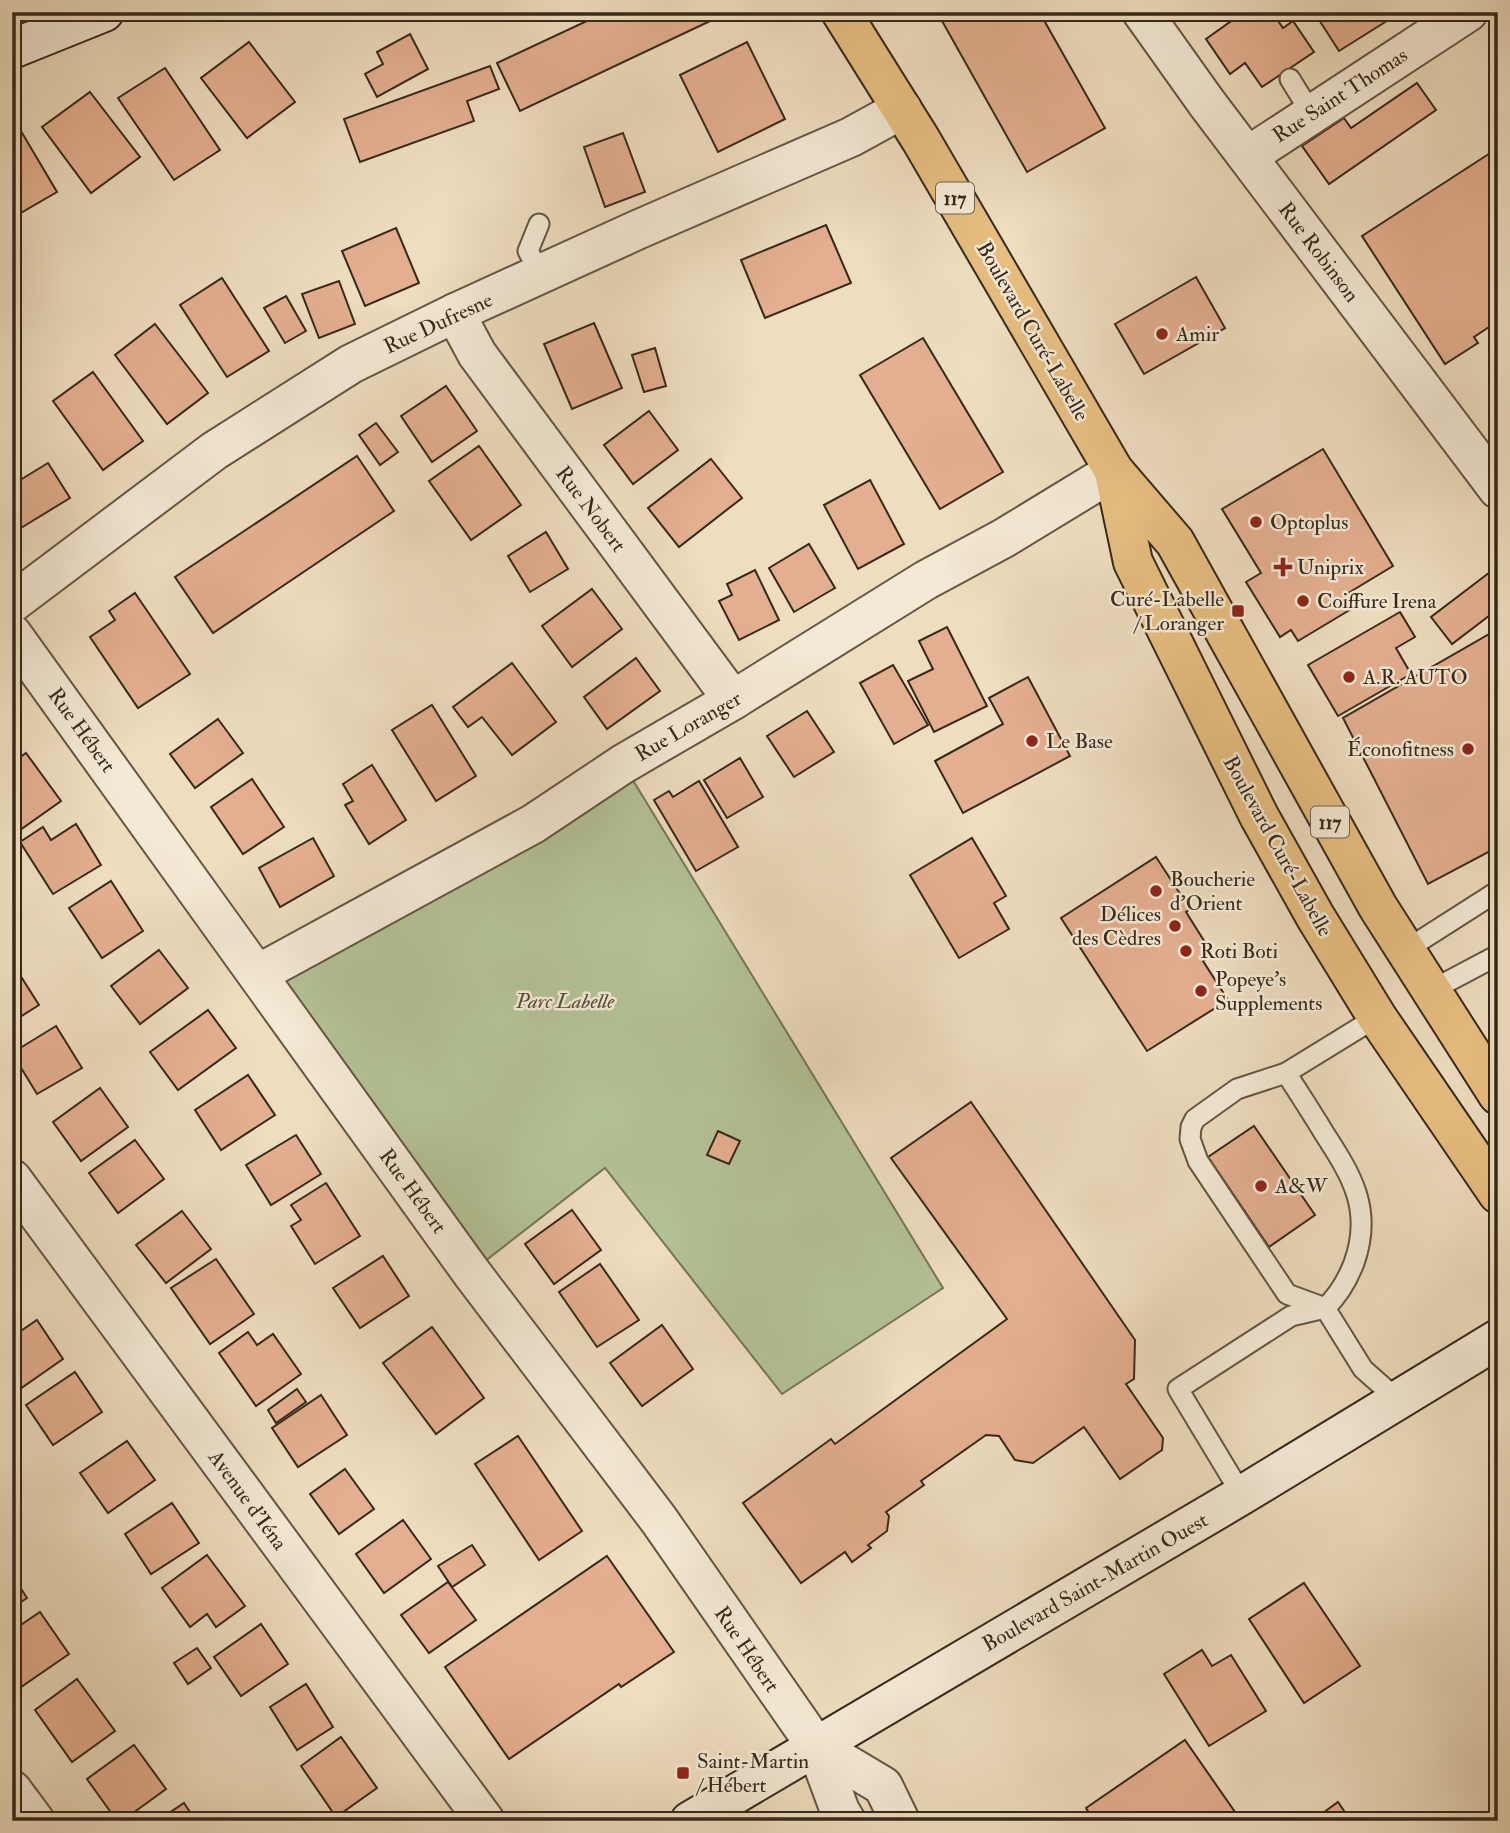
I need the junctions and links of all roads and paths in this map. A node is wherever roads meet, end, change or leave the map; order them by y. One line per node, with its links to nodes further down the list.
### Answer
1 (104, 12): 5 (street)
2 (841, 12): 7 (main road, Boulevard Curé-Labelle / 117)
3 (1142, 12): 9 (street, Rue Robinson)
4 (1468, 12): 8 (street, Rue Saint Thomas)
5 (12, 49)
6 (1290, 79): 8 (lane)
7 (902, 109): 11 (street, Rue Dufresne); 13 (main road, Boulevard Curé-Labelle / 117)
8 (1311, 113): 9 (street, Rue Saint Thomas)
9 (1248, 156): 14 (street, Rue Robinson)
10 (539, 224): 11 (lane)
11 (541, 274): 12 (street, Rue Dufresne)
12 (455, 313): 15 (street, Rue Dufresne); 17 (street, Rue Nobert)
13 (1114, 471): 17 (street, Rue Loranger); 19 (main road, Boulevard Curé-Labelle / 117); 23 (main road, Boulevard Curé-Labelle / 117)
14 (1498, 489)
15 (12, 603)
16 (12, 634): 21 (street, Rue Hébert)
17 (733, 700): 21 (street, Rue Loranger)
18 (1498, 891): 19 (lane)
19 (1404, 951): 22 (main road, Boulevard Curé-Labelle / 117)
20 (1498, 955): 22 (lane)
21 (258, 974): 32 (street, Rue Hébert)
22 (1430, 991): 25 (main road, Boulevard Curé-Labelle / 117)
23 (1377, 1017): 24 (lane); 27 (main road, Boulevard Curé-Labelle / 117)
24 (1286, 1073): 28 (lane); 28 (lane)
25 (1498, 1095)
26 (12, 1179): 35 (street, Avenue d'Iéna)
27 (1498, 1194)
28 (1325, 1308): 30 (lane); 31 (lane)
29 (1498, 1339): 30 (street, Boulevard Saint-Martin Ouest)
30 (1398, 1400): 31 (street, Boulevard Saint-Martin Ouest)
31 (1242, 1495): 32 (street, Boulevard Saint-Martin Ouest)
32 (817, 1746): 36 (street, Boulevard Saint-Martin Ouest); 37 (street); 38 (street)
33 (12, 1790): 34 (street)
34 (35, 1821)
35 (485, 1821)
36 (690, 1821)
37 (846, 1821)
38 (900, 1821)

